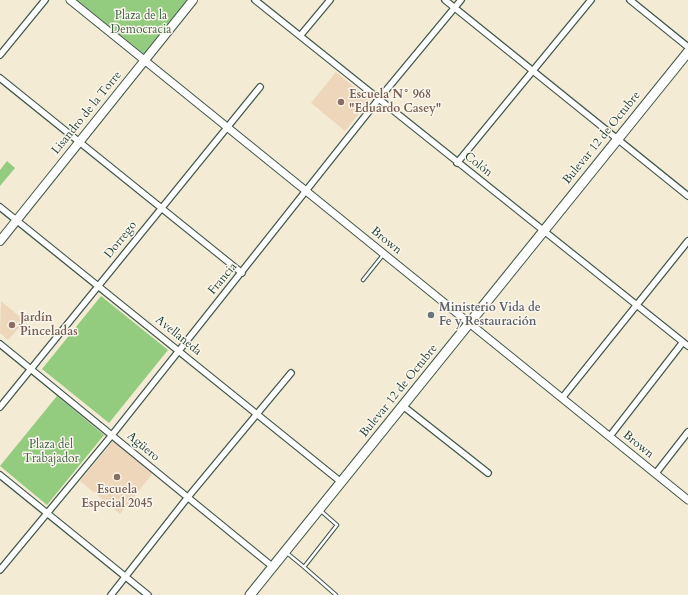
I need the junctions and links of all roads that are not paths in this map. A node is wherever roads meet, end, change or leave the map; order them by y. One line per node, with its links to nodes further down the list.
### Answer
1 (44, 0): 14 (street)
2 (70, 0): 15 (street, Brown)
3 (193, 0): 15 (main road, Lisandro de la Torre)
4 (255, 0): 11 (street, Colón)
5 (330, 0): 11 (street)
6 (445, 0): 10 (street)
7 (461, 0): 10 (street, Francia)
8 (591, 0): 16 (street)
9 (630, 0): 12 (street)
10 (455, 8): 16 (street); 19 (street, Francia)
11 (300, 36): 19 (street, Colón)
12 (688, 46)
13 (688, 52): 21 (highway, Bulevar 12 de Octubre)
14 (0, 56)
15 (145, 61): 20 (street, Brown); 22 (main road, Lisandro de la Torre)
16 (533, 70): 21 (street); 23 (street)
17 (0, 78): 22 (street)
18 (260, 87): 20 (street, Dorrego)
19 (378, 100): 23 (street, Colón); 24 (street, Francia)
20 (227, 127): 24 (street, Brown); 27 (street, Dorrego)
21 (618, 139): 25 (street); 29 (highway, Bulevar 12 de Octubre)
22 (79, 142): 27 (street); 28 (main road, Lisandro de la Torre)
23 (457, 163): 29 (street, Colón)
24 (306, 191): 32 (street, Brown); 33 (street, Francia)
25 (688, 196)
26 (0, 207): 28 (street, Avellaneda)
27 (161, 208): 33 (street); 35 (street, Dorrego)
28 (16, 221): 30 (main road, Lisandro de la Torre); 35 (street, Avellaneda)
29 (542, 230): 36 (street, Colón); 37 (highway, Bulevar 12 de Octubre)
30 (0, 241)
31 (688, 241): 36 (street)
32 (385, 254): 34 (lane); 37 (street, Brown)
33 (242, 273): 41 (street, Francia)
34 (363, 280)
35 (98, 286): 41 (street, Avellaneda); 42 (street, Dorrego)
36 (637, 305): 38 (street, Colón); 44 (street)
37 (470, 323): 44 (street, Brown); 45 (highway, Bulevar 12 de Octubre)
38 (683, 342): 40 (street, Colón); 50 (street)
39 (0, 344): 42 (street, Agüero)
40 (688, 346)
41 (178, 350): 47 (street, Avellaneda); 49 (street, Francia)
42 (31, 369): 46 (street, Dorrego); 49 (street, Agüero)
43 (291, 373): 47 (street)
44 (562, 398): 50 (street, Brown)
45 (403, 406): 51 (street); 54 (highway, Bulevar 12 de Octubre)
46 (0, 407)
47 (258, 414): 54 (street, Avellaneda); 55 (street)
48 (688, 432): 52 (street)
49 (112, 435): 55 (street, Agüero); 58 (street, Francia)
50 (610, 436): 52 (street, Brown)
51 (488, 473)
52 (656, 473): 56 (street, Brown)
53 (0, 476): 58 (street)
54 (341, 482): 57 (highway, Bulevar 12 de Octubre)
55 (188, 498): 60 (street, Agüero); 63 (street)
56 (688, 500)
57 (319, 509): 59 (highway, Bulevar 12 de Octubre); 61 (lane)
58 (46, 513): 62 (street, Francia); 63 (street)
59 (285, 551): 60 (highway, Bulevar 12 de Octubre); 61 (lane)
60 (273, 567): 66 (highway, Bulevar 12 de Octubre)
61 (304, 567): 67 (lane)
62 (0, 570)
63 (125, 577): 64 (street); 65 (street)
64 (111, 595)
65 (148, 595)
66 (250, 595)
67 (336, 595)

